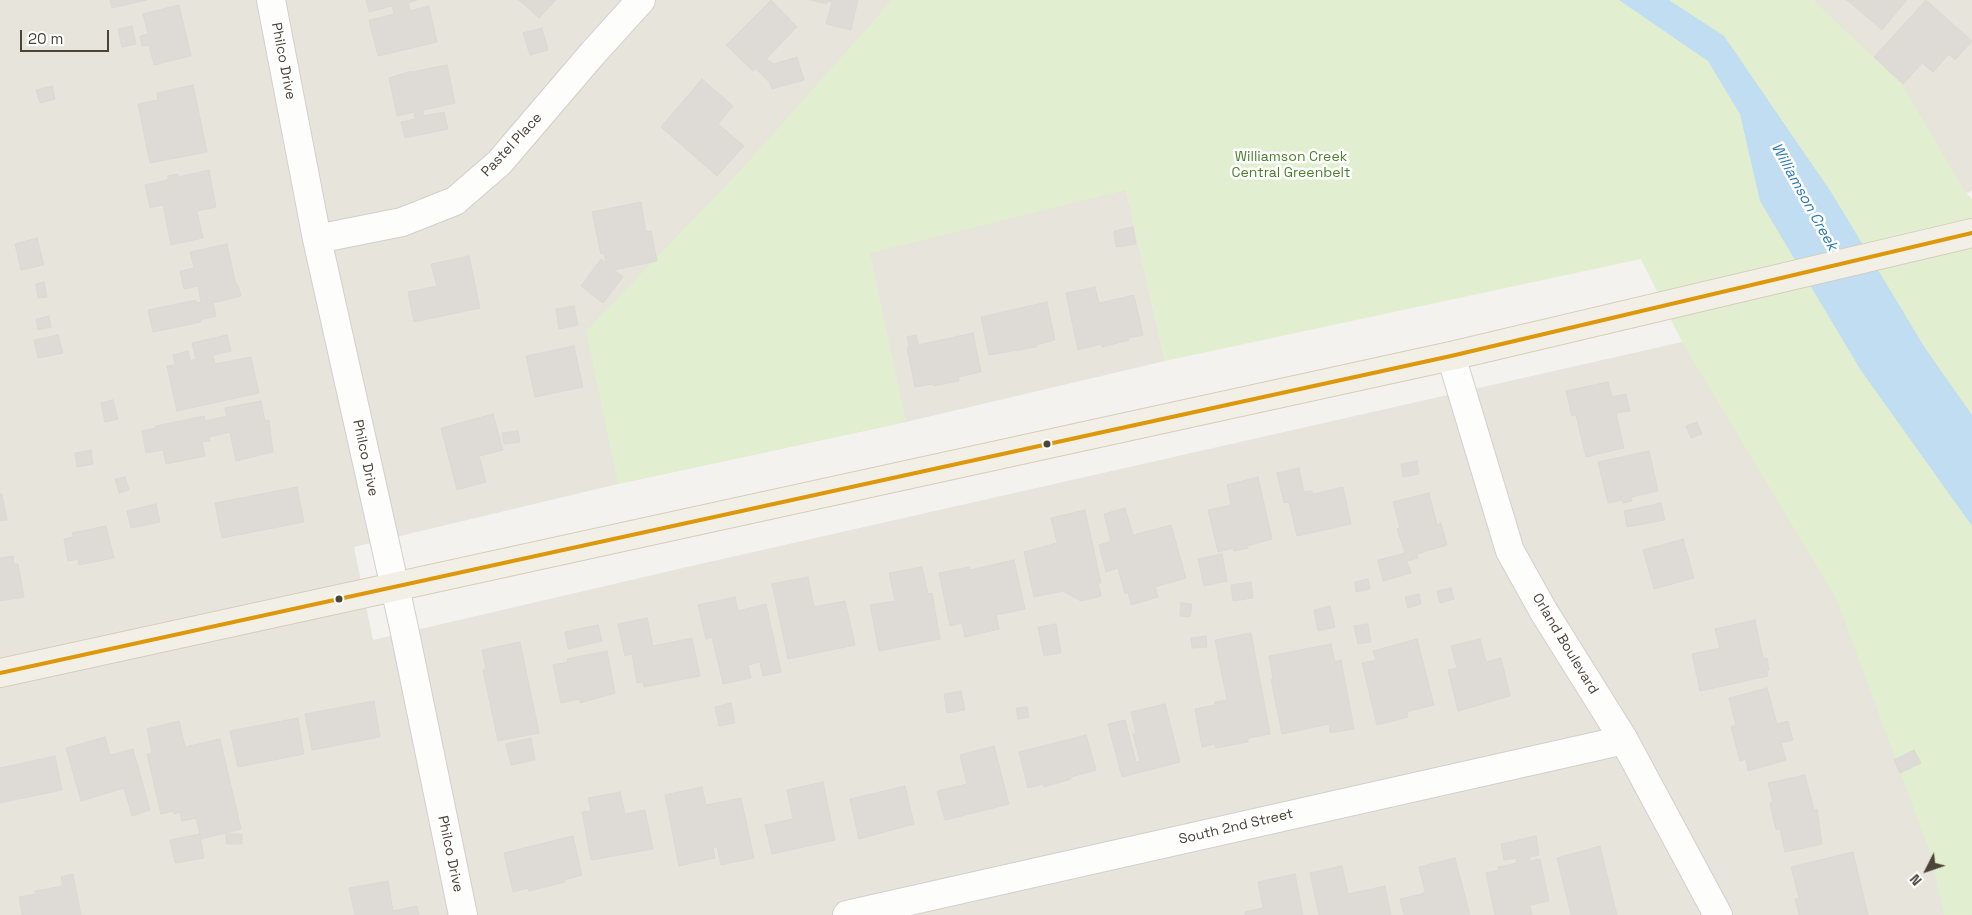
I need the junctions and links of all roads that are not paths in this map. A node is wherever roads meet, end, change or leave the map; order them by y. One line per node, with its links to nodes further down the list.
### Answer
1 (271, 0): 4 (street, Philco Drive)
2 (641, 0): 4 (street, Pastel Place)
3 (1972, 233): 5 (main road)
4 (317, 239): 6 (street, Philco Drive)
5 (1451, 356): 6 (main road); 8 (street, Orland Boulevard)
6 (393, 588): 7 (main road); 9 (street, Philco Drive)
7 (0, 673)
8 (1624, 740): 10 (street, South 2nd Street); 11 (street, Orland Boulevard)
9 (463, 915)
10 (847, 915)
11 (1718, 915)

